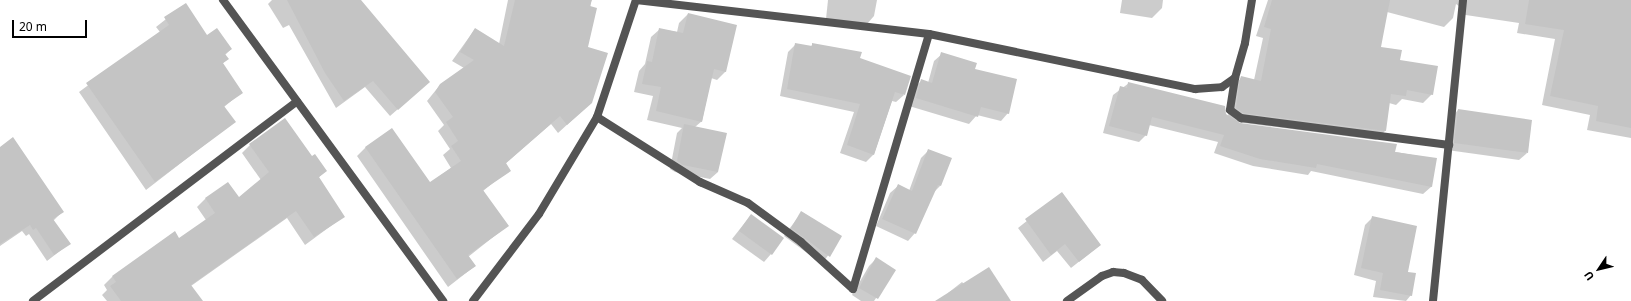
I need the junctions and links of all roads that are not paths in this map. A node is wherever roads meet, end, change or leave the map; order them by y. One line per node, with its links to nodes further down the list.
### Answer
1 (223, 0): 7 (street)
2 (636, 0): 5 (street); 8 (street)
3 (1252, 0): 6 (street)
4 (1463, 0): 9 (street)
5 (929, 34): 6 (street); 8 (street)
6 (1235, 78): 9 (street)
7 (296, 101): 10 (street); 11 (street)
8 (597, 117): 12 (street)
9 (1449, 145): 15 (street)
10 (33, 301)
11 (443, 301)
12 (473, 301)
13 (1067, 301): 14 (street)
14 (1162, 301)
15 (1433, 301)

